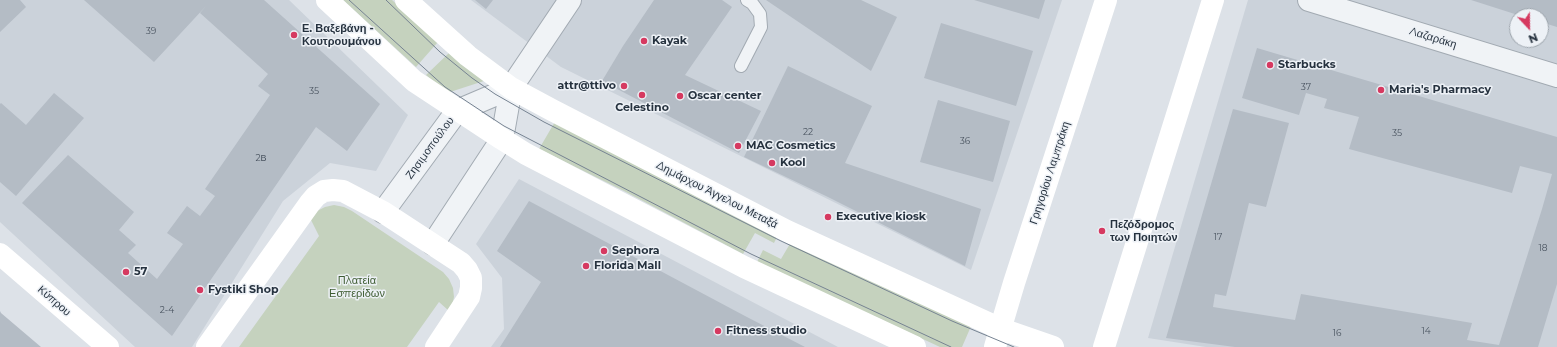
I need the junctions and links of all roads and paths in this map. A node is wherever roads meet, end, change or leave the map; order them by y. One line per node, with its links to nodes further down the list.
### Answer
1 (327, 0): 11 (street)
2 (406, 0): 10 (street, Δημάρχου Άγγελου Μεταξά)
3 (570, 0): 10 (street)
4 (747, 0): 8 (lane)
5 (1106, 0): 16 (street, Γρηγορίου Λαμπράκη)
6 (1213, 0): 22 (street)
7 (1309, 0): 9 (street, Λαζαράκη)
8 (741, 66)
9 (1557, 76)
10 (511, 88): 11 (street, Ζησιμοπούλου); 12 (street); 16 (street, Δημάρχου Άγγελου Μεταξά)
11 (457, 111): 12 (street); 13 (street, Ζησιμοπούλου)
12 (502, 140): 14 (street); 20 (street)
13 (383, 212): 14 (street); 18 (street)
14 (433, 244): 19 (street)
15 (0, 254): 17 (street, Κύπρου)
16 (998, 338): 21 (street, Δημάρχου Άγγελου Μεταξά)
17 (108, 347)
18 (207, 347)
19 (436, 347)
20 (915, 347)
21 (1052, 347)
22 (1104, 347)

